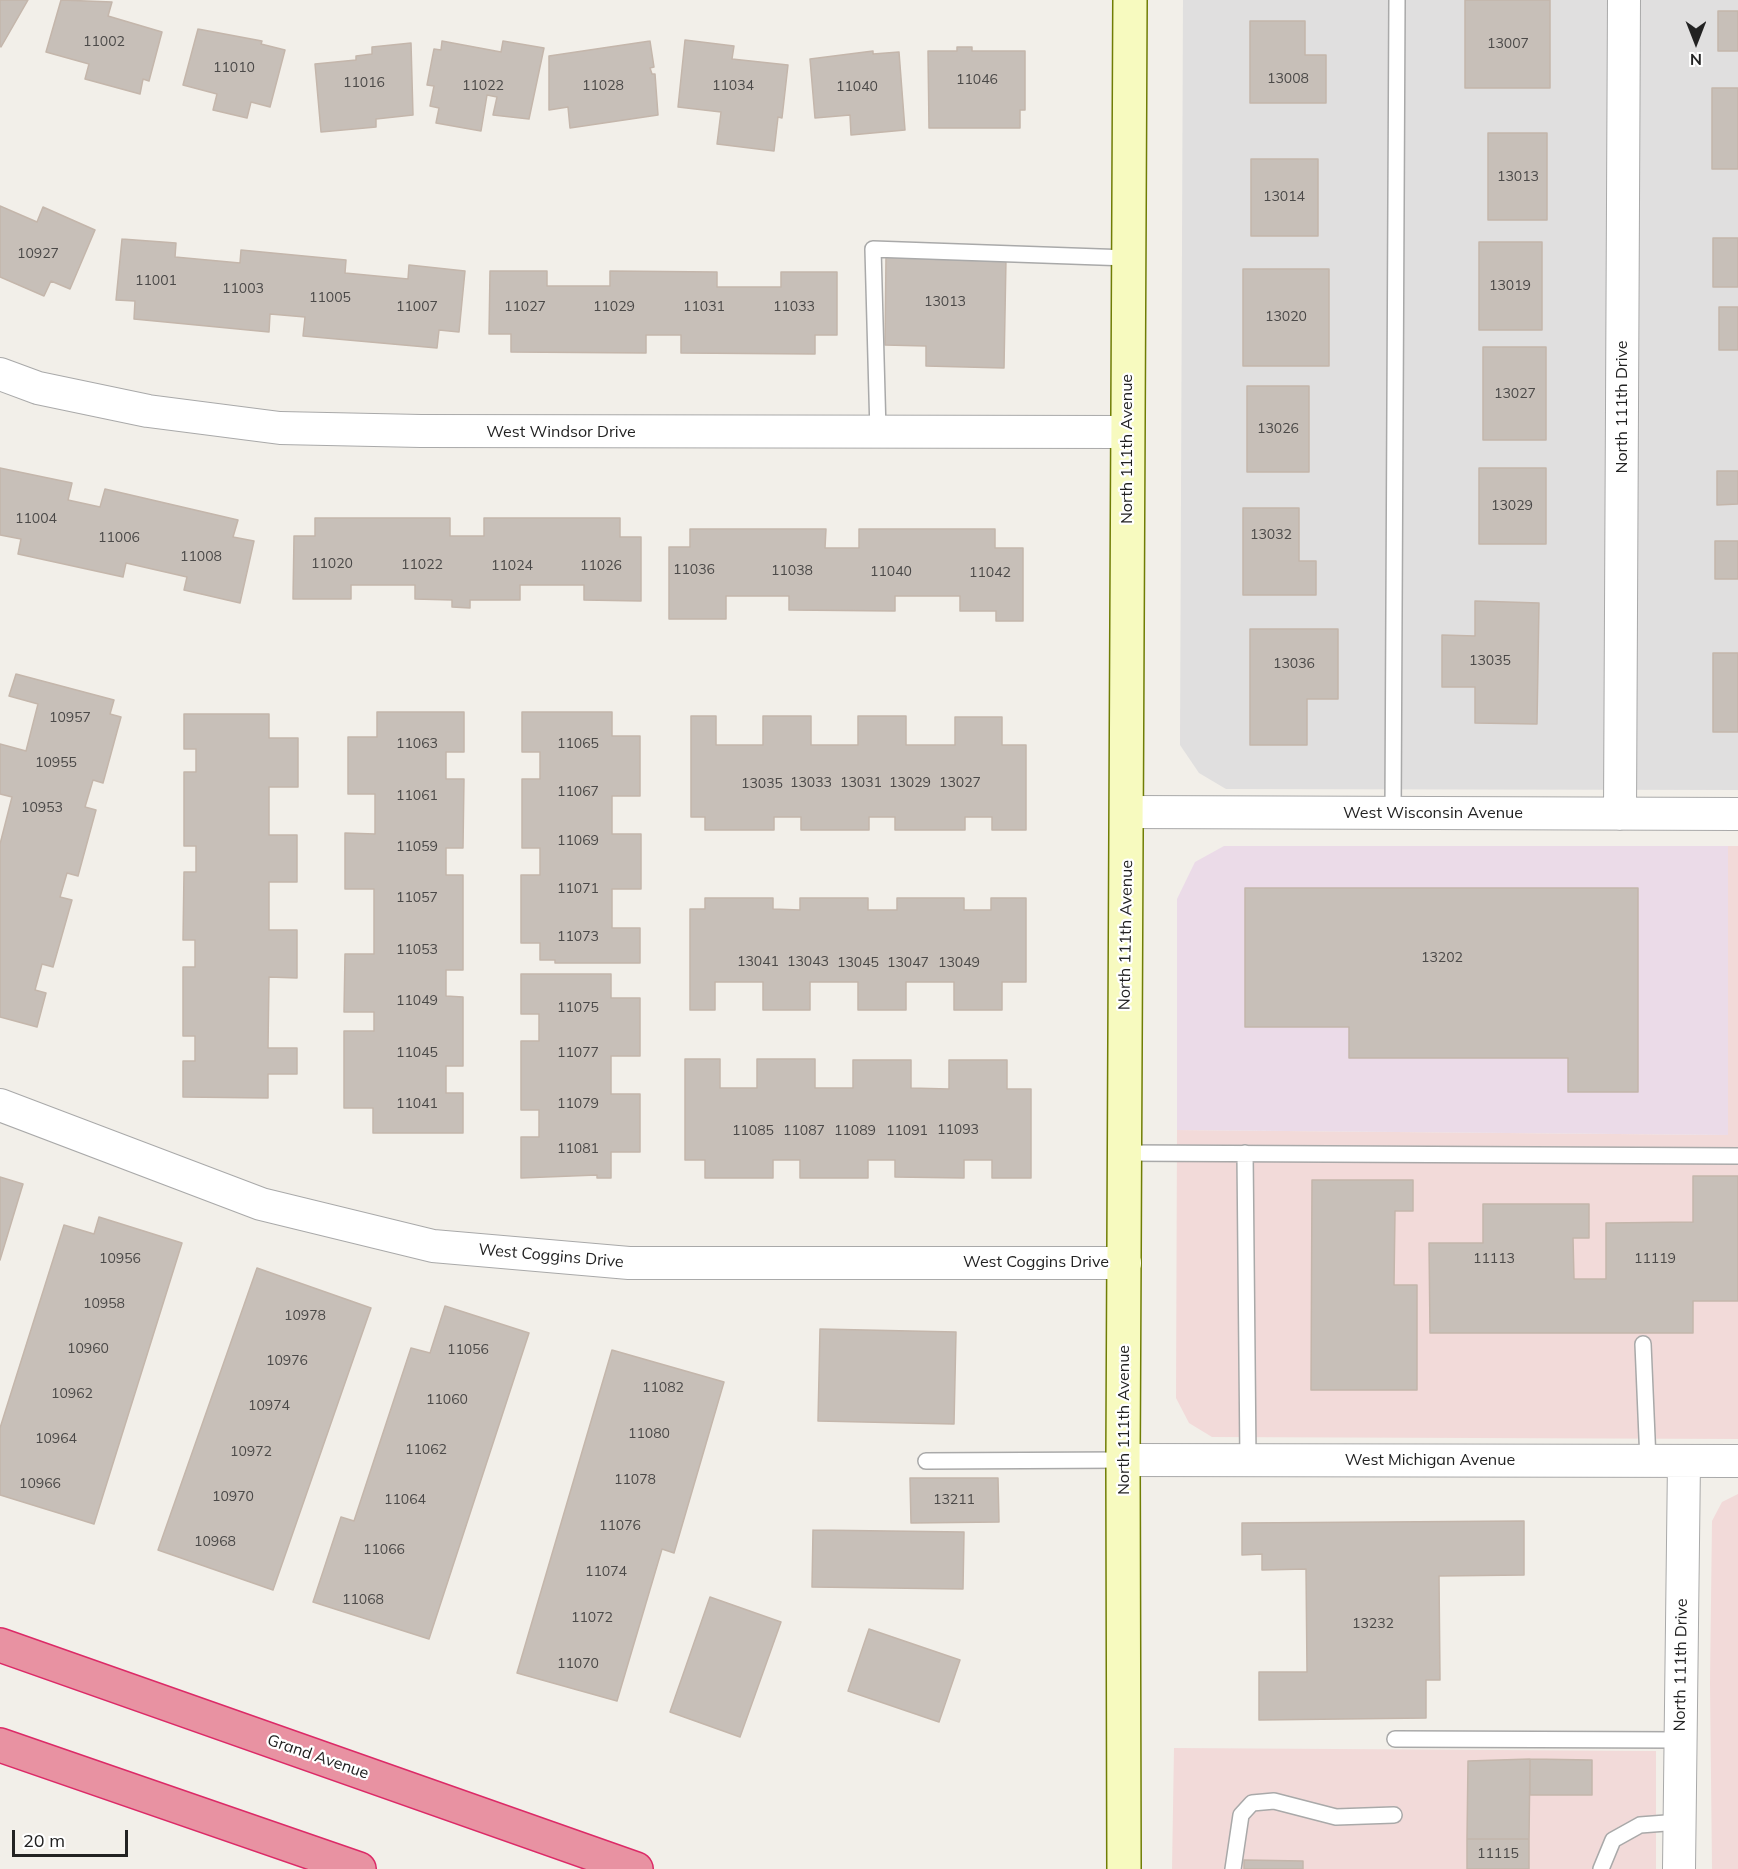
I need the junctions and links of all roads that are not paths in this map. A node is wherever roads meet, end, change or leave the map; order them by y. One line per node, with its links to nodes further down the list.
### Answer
1 (1130, 0): 4 (street, North 111th Avenue)
2 (1397, 0): 9 (lane)
3 (1624, 0): 10 (street, North 111th Drive)
4 (1128, 258): 6 (lane); 7 (street, North 111th Avenue)
5 (0, 374): 6 (street, West Windsor Drive)
6 (878, 432): 7 (street, West Windsor Drive)
7 (1127, 432): 8 (street, North 111th Avenue)
8 (1128, 812): 9 (street, West Wisconsin Avenue); 13 (street, North 111th Avenue)
9 (1393, 813): 10 (street, West Wisconsin Avenue)
10 (1620, 814): 11 (street, West Wisconsin Avenue)
11 (1738, 814)
12 (0, 1105): 16 (street, West Coggins Drive)
13 (1125, 1153): 14 (lane); 16 (street, North 111th Avenue)
14 (1245, 1153): 15 (lane); 19 (lane)
15 (1738, 1156)
16 (1125, 1263): 18 (street, North 111th Avenue)
17 (1643, 1344): 21 (lane)
18 (1123, 1460): 19 (street, West Michigan Avenue); 20 (lane); 32 (street, North 111th Avenue)
19 (1248, 1460): 21 (street, West Michigan Avenue)
20 (926, 1461)
21 (1648, 1461): 22 (street, West Michigan Avenue)
22 (1684, 1461): 23 (street, West Michigan Avenue); 26 (street, North 111th Drive)
23 (1738, 1461)
24 (0, 1645): 31 (highway, Grand Avenue)
25 (1395, 1739): 26 (lane)
26 (1679, 1740): 29 (street, North 111th Drive)
27 (0, 1745): 30 (highway)
28 (1394, 1815): 33 (lane)
29 (1679, 1822): 34 (lane); 35 (street, North 111th Drive)
30 (358, 1869)
31 (636, 1869)
32 (1124, 1869)
33 (1233, 1869)
34 (1601, 1869)
35 (1679, 1869)

